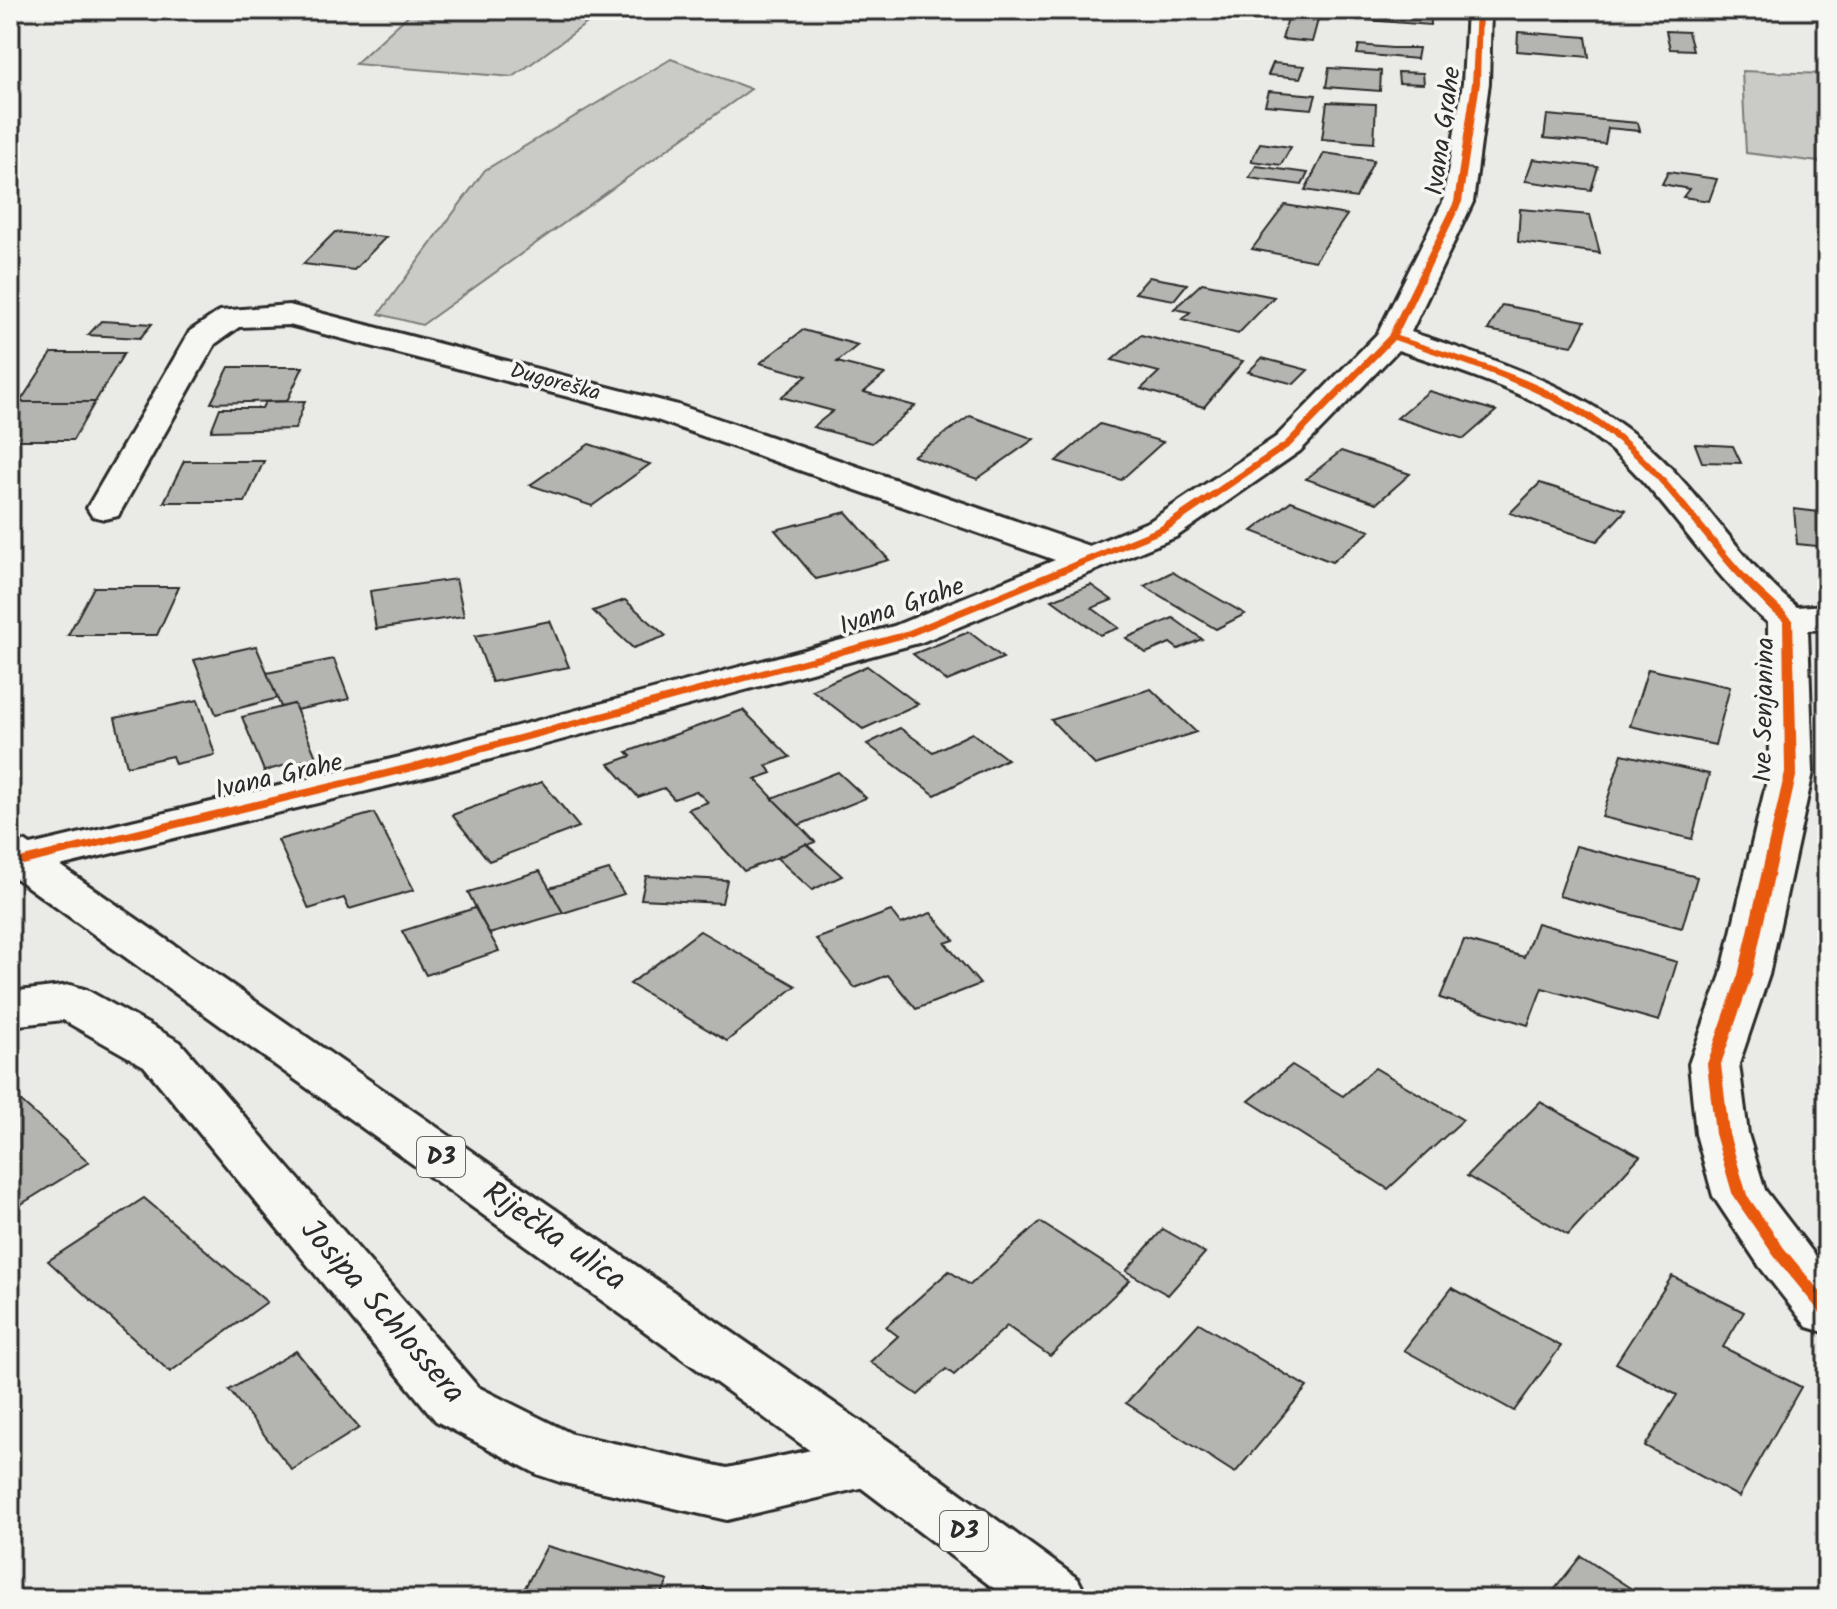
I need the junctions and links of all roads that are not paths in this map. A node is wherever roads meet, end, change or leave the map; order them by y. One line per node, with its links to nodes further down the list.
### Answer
1 (1479, 10): 2 (street, Ivana Grahe)
2 (1392, 337): 4 (street, Ivana Grahe); 5 (street, Ive Senjanina)
3 (105, 508): 4 (street, Dugoreška)
4 (1090, 559): 6 (street, Ivana Grahe)
5 (1808, 618): 8 (street, Ive Senjanina)
6 (16, 857): 9 (street, Riječka ulica / D3)
7 (10, 1009): 9 (street, Josipa Schlossera)
8 (1826, 1308)
9 (872, 1462): 10 (street, Riječka ulica / D3)
10 (1056, 1599)

